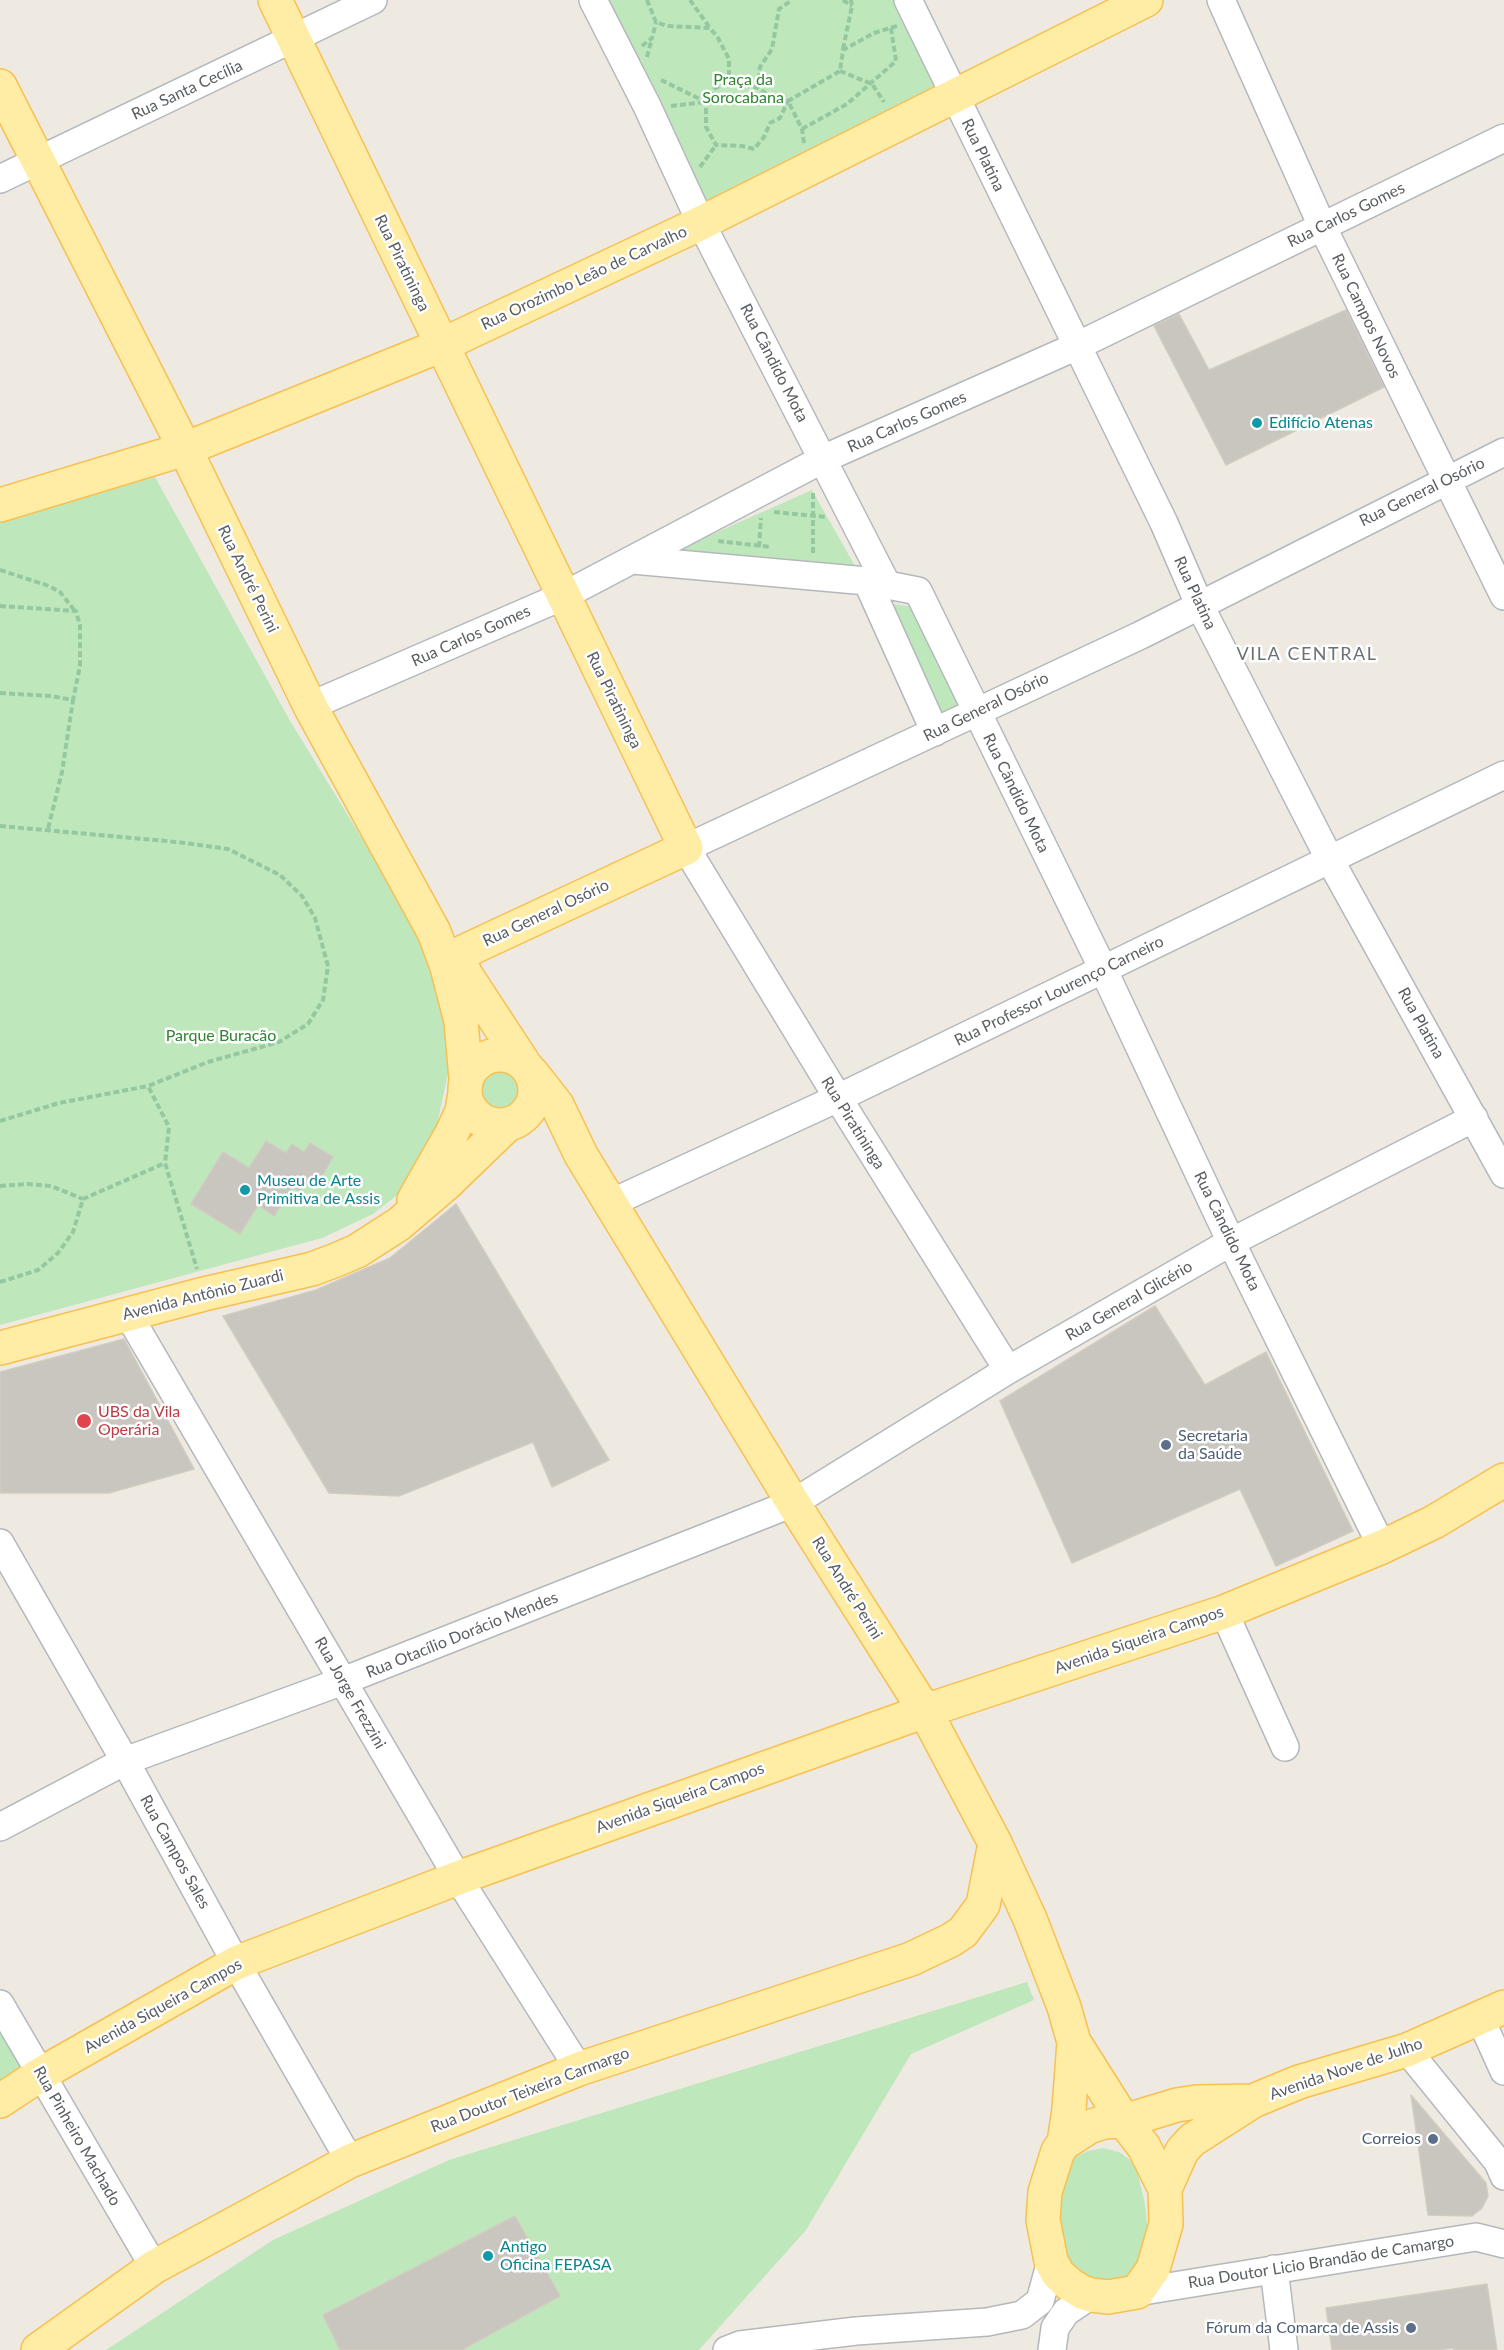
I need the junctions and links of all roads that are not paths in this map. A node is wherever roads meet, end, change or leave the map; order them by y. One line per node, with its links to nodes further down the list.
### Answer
1 (275, 0): 7 (main road, Rua Piratininga)
2 (373, 0): 7 (street, Rua Santa Cecília)
3 (593, 0): 13 (street, Rua Cândido Mota)
4 (1146, 0): 9 (main road, Rua Orozimbo Leão de Carvalho)
5 (1221, 0): 14 (street, Rua Campos Novos)
6 (912, 9): 9 (street, Rua Platina)
7 (293, 39): 11 (street, Rua Santa Cecília); 15 (main road, Rua Piratininga)
8 (0, 86): 11 (main road, Rua André Perini)
9 (954, 97): 13 (main road, Rua Orozimbo Leão de Carvalho); 16 (street, Rua Platina)
10 (1504, 138): 14 (street, Rua Carlos Gomes)
11 (39, 160): 12 (street, Rua Santa Cecília); 17 (main road, Rua André Perini)
12 (0, 179)
13 (701, 223): 15 (main road, Rua Orozimbo Leão de Carvalho); 19 (street, Rua Cândido Mota)
14 (1322, 226): 16 (street, Rua Carlos Gomes); 20 (street, Rua Campos Novos)
15 (442, 345): 17 (main road, Rua Orozimbo Leão de Carvalho); 24 (main road, Rua Piratininga)
16 (1077, 346): 19 (street, Rua Carlos Gomes); 26 (street, Rua Platina)
17 (185, 449): 21 (main road, Rua Orozimbo Leão de Carvalho); 27 (main road, Rua André Perini)
18 (1504, 452): 20 (street, Rua General Osório)
19 (818, 462): 22 (street, Rua Carlos Gomes); 23 (street, Rua Cândido Mota)
20 (1446, 480): 25 (street, Rua Campos Novos); 26 (street, Rua General Osório)
21 (0, 505)
22 (633, 560): 23 (street); 24 (street, Rua Carlos Gomes)
23 (877, 582): 28 (street, Rua Cândido Mota); 29 (street, Rua Cândido Mota)
24 (563, 596): 27 (street, Rua Carlos Gomes); 31 (main road, Rua Piratininga)
25 (1504, 596)
26 (1199, 604): 28 (street, Rua General Osório); 32 (street, Rua Platina)
27 (310, 706): 36 (main road, Rua André Perini)
28 (975, 711): 29 (street, Rua General Osório); 34 (street, Rua Cândido Mota)
29 (935, 732): 31 (street, Rua General Osório)
30 (1504, 775): 32 (street, Rua Professor Lourenço Carneiro)
31 (686, 848): 33 (main road, Rua General Osório); 37 (street, Rua Piratininga)
32 (1330, 860): 34 (street, Rua Professor Lourenço Carneiro); 38 (street, Rua Platina)
33 (463, 952): 35 (main road, Rua André Perini)
34 (1103, 969): 37 (street, Rua Professor Lourenço Carneiro); 44 (street, Rua Cândido Mota)
35 (527, 1068): 36 (main road); 39 (main road); 40 (main road, Rua André Perini)
36 (465, 1086): 39 (main road); 43 (main road, Avenida Antônio Zuardi)
37 (838, 1098): 42 (street, Rua Professor Lourenço Carneiro); 47 (street, Rua Piratininga)
38 (1474, 1118): 41 (street, Rua Platina); 44 (street, Rua General Glicério)
39 (512, 1122): 40 (main road, Rua André Perini); 43 (main road, Avenida Antônio Zuardi)
40 (581, 1155): 42 (main road, Rua André Perini)
41 (1504, 1174)
42 (611, 1203): 49 (main road, Rua André Perini)
43 (399, 1224): 45 (main road, Avenida Antônio Zuardi)
44 (1231, 1242): 47 (street, Rua General Glicério); 51 (street, Rua Cândido Mota)
45 (128, 1314): 46 (main road, Avenida Antônio Zuardi); 54 (street, Rua Jorge Frezzini)
46 (0, 1348)
47 (1008, 1370): 49 (street, Rua General Glicério)
48 (1504, 1480): 51 (main road, Avenida Siqueira Campos)
49 (793, 1503): 54 (street, Rua Otacílio Dorácio Mendes); 55 (main road, Rua André Perini)
50 (0, 1543): 52 (street, Rua Campos Sales)
51 (1382, 1547): 53 (main road, Avenida Siqueira Campos)
52 (7, 1572): 57 (street, Rua Campos Sales)
53 (1224, 1612): 55 (main road, Avenida Siqueira Campos); 56 (street)
54 (343, 1682): 57 (street, Rua Otacílio Dorácio Mendes); 60 (street, Rua Jorge Frezzini)
55 (925, 1711): 59 (main road, Rua André Perini); 60 (main road, Avenida Siqueira Campos)
56 (1285, 1747)
57 (125, 1761): 58 (street, Rua Otacílio Dorácio Mendes); 61 (street, Rua Campos Sales)
58 (0, 1827)
59 (994, 1843): 64 (main road, Rua André Perini); 66 (main road, Rua Doutor Teixeira Carmargo)
60 (458, 1878): 61 (main road, Avenida Siqueira Campos); 66 (street, Rua Jorge Frezzini)
61 (236, 1963): 68 (main road, Avenida Siqueira Campos); 73 (street, Rua Campos Sales)
62 (0, 2004): 68 (street, Rua Pinheiro Machado)
63 (1492, 2013): 65 (main road, Avenida Nove de Julho); 67 (street)
64 (1074, 2042): 71 (main road, Rua André Perini); 72 (main road, Rua André Perini)
65 (1407, 2050): 70 (main road, Avenida Nove de Julho); 74 (street)
66 (579, 2069): 73 (main road, Rua Doutor Teixeira Carmargo)
67 (1504, 2071)
68 (41, 2074): 69 (main road, Avenida Siqueira Campos); 78 (street, Rua Pinheiro Machado)
69 (0, 2101)
70 (1253, 2101): 71 (main road, Avenida Nove de Julho); 75 (main road, Avenida Nove de Julho)
71 (1124, 2121): 72 (main road); 75 (main road)
72 (1064, 2143): 77 (main road)
73 (350, 2161): 78 (main road, Rua Doutor Teixeira Carmargo)
74 (1504, 2175)
75 (1164, 2189): 80 (main road)
76 (1504, 2244): 79 (street, Rua Doutor Licio Brandão de Camargo)
77 (1051, 2261): 81 (main road); 83 (street)
78 (154, 2267): 82 (main road, Rua Doutor Teixeira Carmargo)
79 (1274, 2269): 80 (street, Rua Doutor Licio Brandão de Camargo); 85 (street)
80 (1137, 2292): 81 (main road)
81 (1091, 2295): 84 (street)
82 (38, 2350)
83 (727, 2350)
84 (1053, 2350)
85 (1284, 2350)

